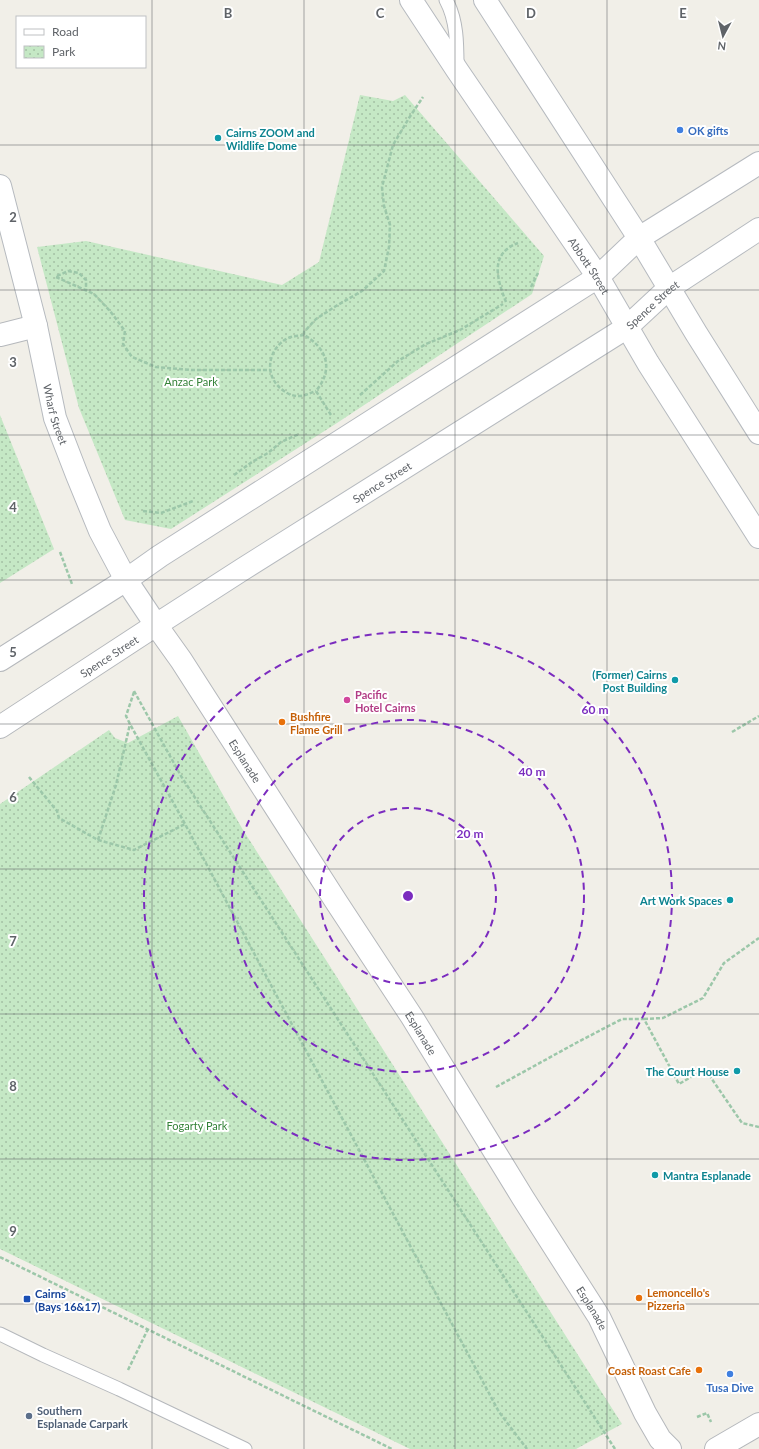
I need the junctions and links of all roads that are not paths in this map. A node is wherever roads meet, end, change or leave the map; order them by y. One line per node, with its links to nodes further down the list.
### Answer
1 (411, 0): 4 (street, Abbott Street)
2 (446, 0): 4 (lane)
3 (485, 0): 8 (street)
4 (457, 70): 9 (street, Abbott Street)
5 (759, 163): 8 (street)
6 (0, 186): 11 (street, Wharf Street)
7 (759, 230): 10 (street, Spence Street)
8 (639, 238): 9 (street); 10 (street)
9 (598, 277): 12 (street, Abbott Street); 16 (street)
10 (669, 288): 12 (street, Spence Street); 14 (street)
11 (36, 326): 13 (street); 16 (street, Wharf Street)
12 (626, 328): 15 (street, Abbott Street); 17 (street, Spence Street)
13 (0, 335)
14 (759, 433)
15 (759, 537)
16 (126, 580): 17 (street, Wharf Street); 18 (street)
17 (156, 625): 19 (street, Spence Street); 23 (street, Esplanade)
18 (0, 660)
19 (0, 727)
20 (0, 1334): 22 (lane)
21 (759, 1424): 24 (street)
22 (245, 1449)
23 (670, 1449)
24 (716, 1449)

